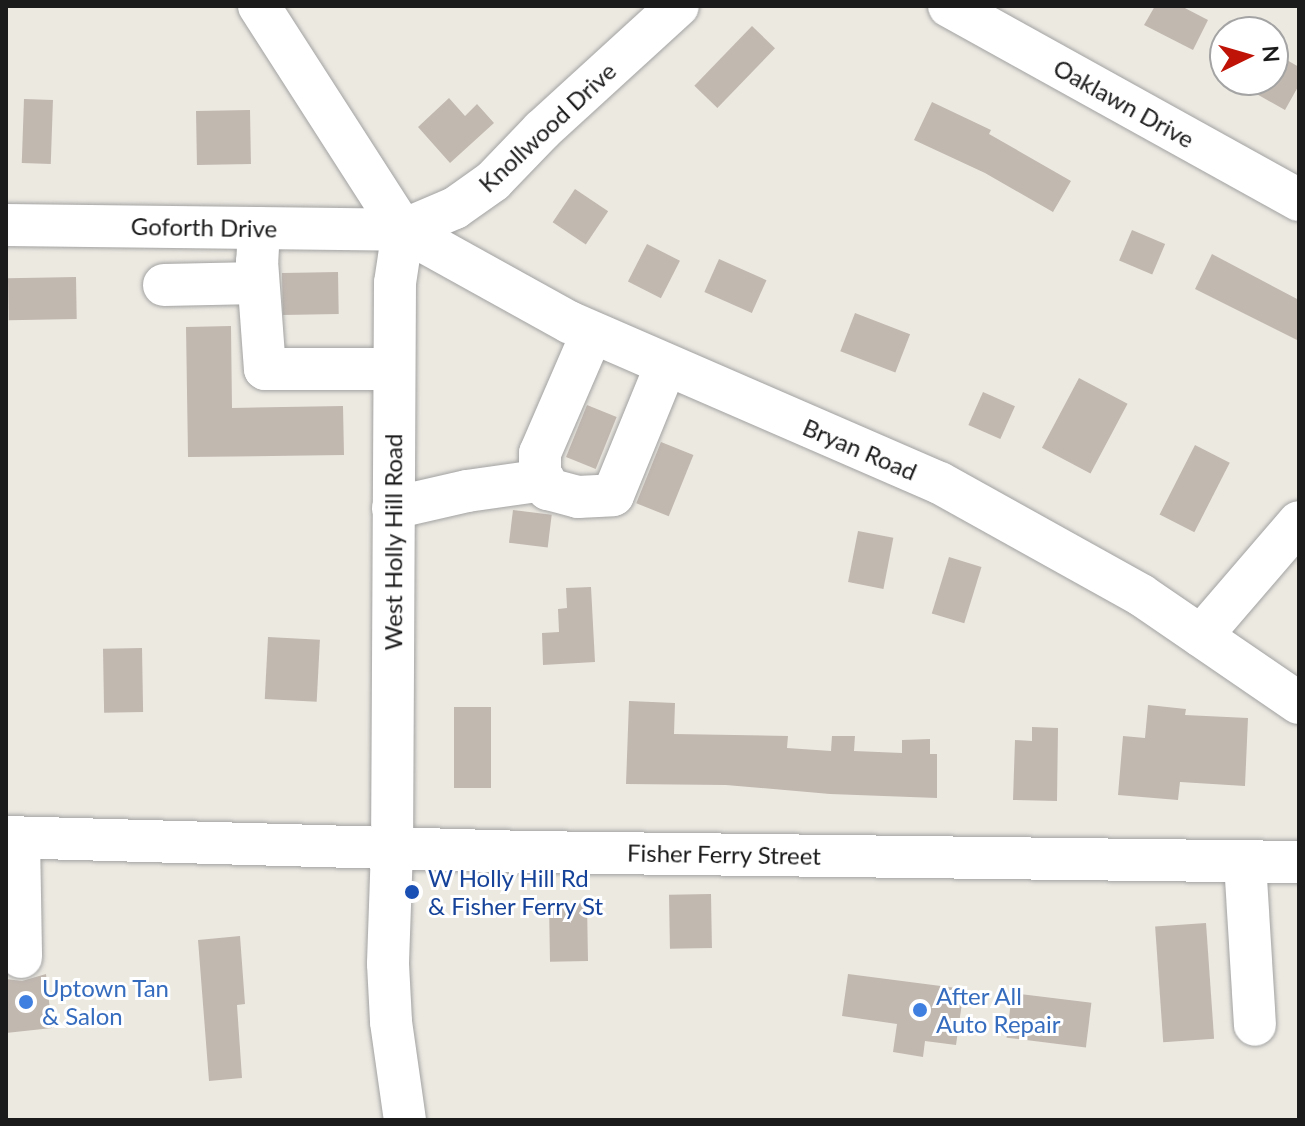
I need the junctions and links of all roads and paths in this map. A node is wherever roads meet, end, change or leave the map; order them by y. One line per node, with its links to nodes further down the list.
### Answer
1 (259, 6): 7 (street)
2 (678, 6): 7 (street, Knollwood Drive)
3 (949, 6): 4 (street, Oaklawn Drive)
4 (1299, 200)
5 (6, 225): 6 (street, Goforth Drive)
6 (259, 228): 7 (street, Goforth Drive); 8 (street)
7 (403, 230): 10 (street, Bryan Road); 12 (street, West Holly Hill Road)
8 (258, 283): 9 (street); 12 (street)
9 (164, 285)
10 (592, 333): 11 (street, Bryan Road); 13 (street)
11 (666, 365): 13 (street); 16 (street, Bryan Road)
12 (394, 369): 14 (street, West Holly Hill Road)
13 (544, 480): 14 (street)
14 (393, 508): 19 (street, West Holly Hill Road)
15 (1299, 522): 16 (street)
16 (1201, 636): 17 (street, Bryan Road)
17 (1299, 703)
18 (13, 838): 19 (street, Fisher Ferry Street); 22 (street)
19 (392, 848): 20 (street, Fisher Ferry Street); 24 (street, West Holly Hill Road)
20 (1245, 862): 21 (street, Fisher Ferry Street); 23 (street)
21 (1299, 862)
22 (21, 957)
23 (1255, 1025)
24 (405, 1120)

